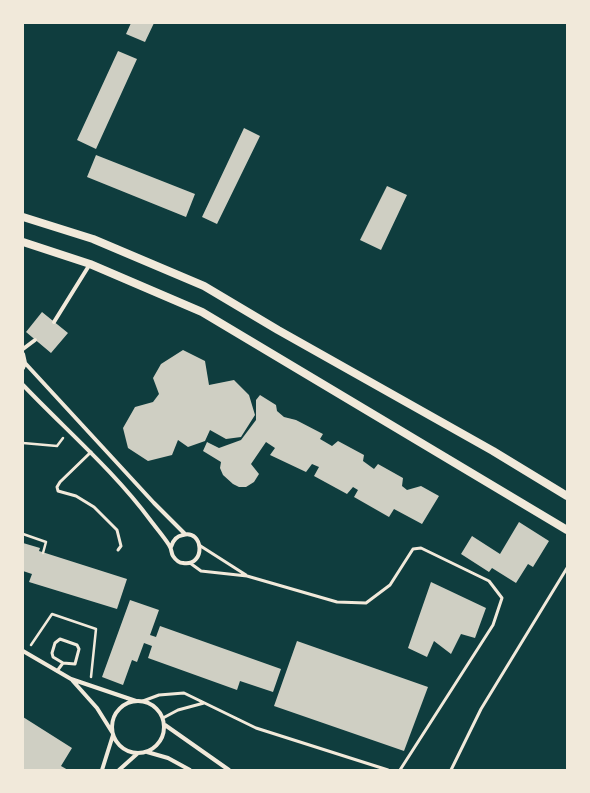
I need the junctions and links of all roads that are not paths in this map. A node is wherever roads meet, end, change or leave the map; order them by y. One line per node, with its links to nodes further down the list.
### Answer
1 (23, 217): 11 (main road)
2 (23, 242): 3 (main road)
3 (90, 264): 4 (street); 12 (main road)
4 (54, 322)
5 (35, 340): 6 (street)
6 (23, 349)
7 (23, 354): 8 (street)
8 (24, 365): 13 (street)
9 (23, 385): 10 (street)
10 (91, 452): 15 (street); 16 (lane)
11 (567, 496)
12 (567, 530)
13 (185, 534): 14 (street); 15 (street)
14 (200, 545): 17 (street); 19 (lane)
15 (171, 547): 17 (street)
16 (118, 550)
17 (190, 563): 19 (lane)
18 (567, 568): 38 (lane)
19 (247, 576): 37 (lane)
20 (23, 651): 22 (street)
21 (63, 664): 21 (lane); 22 (lane)
22 (57, 671): 23 (street)
23 (72, 679): 24 (street); 29 (street)
24 (136, 701): 25 (street); 29 (street)
25 (143, 701): 26 (lane); 27 (street)
26 (204, 703): 27 (lane); 36 (lane)
27 (163, 718): 28 (street)
28 (164, 725): 30 (street); 35 (street)
29 (113, 734): 31 (street); 32 (street)
30 (147, 752): 31 (street); 34 (street)
31 (138, 753): 33 (street)
32 (102, 770)
33 (119, 770)
34 (190, 770)
35 (229, 770)
36 (388, 770)
37 (400, 770)
38 (451, 770)

